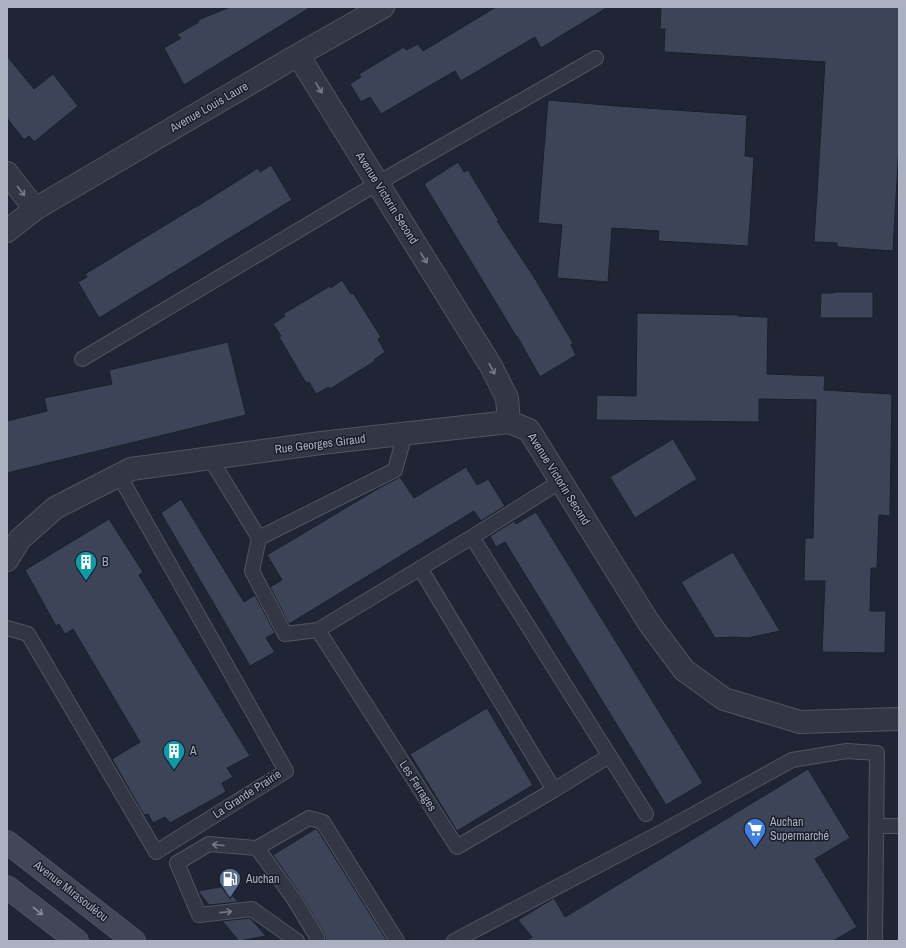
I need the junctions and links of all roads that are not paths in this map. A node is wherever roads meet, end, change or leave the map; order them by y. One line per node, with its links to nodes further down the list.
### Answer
1 (383, 7): 2 (street, Avenue Louis Laure)
2 (298, 55): 5 (street, Avenue Victorin Second, one-way to 5); 6 (street, Avenue Louis Laure)
3 (596, 58): 5 (lane)
4 (7, 173): 6 (street, one-way to 6)
5 (378, 183): 8 (lane); 9 (street, Avenue Victorin Second, one-way to 9)
6 (35, 209): 7 (street, Avenue Louis Laure)
7 (7, 231)
8 (82, 359)
9 (509, 422): 10 (street, Rue Georges Giraud); 13 (street, Avenue Victorin Second)
10 (405, 434): 11 (street, Rue Georges Giraud); 15 (lane)
11 (210, 458): 12 (street, Rue Georges Giraud); 15 (lane)
12 (125, 472): 16 (street, Rue Georges Giraud); 18 (lane, La Grande Prairie)
13 (561, 481): 14 (lane); 20 (street, Avenue Victorin Second)
14 (472, 536): 17 (lane); 21 (lane)
15 (259, 538): 19 (lane)
16 (7, 560)
17 (420, 568): 19 (lane); 22 (lane)
18 (7, 628)
19 (318, 630): 22 (lane, Les Ferrages)
20 (899, 719)
21 (609, 756): 22 (lane, Les Ferrages); 23 (lane)
22 (554, 790)
23 (646, 814)
24 (876, 826): 25 (lane); 35 (lane); 36 (lane)
25 (899, 826)
26 (7, 842): 29 (main road, Avenue Mirasouléou)
27 (257, 848): 32 (lane, one-way to 32); 33 (lane); 34 (lane)
28 (7, 887): 30 (main road, one-way to 30)
29 (90, 906): 30 (main road); 31 (main road, Avenue Mirasouléou)
30 (72, 937)
31 (134, 941)
32 (298, 941)
33 (317, 941)
34 (397, 941)
35 (454, 941)
36 (875, 941)

